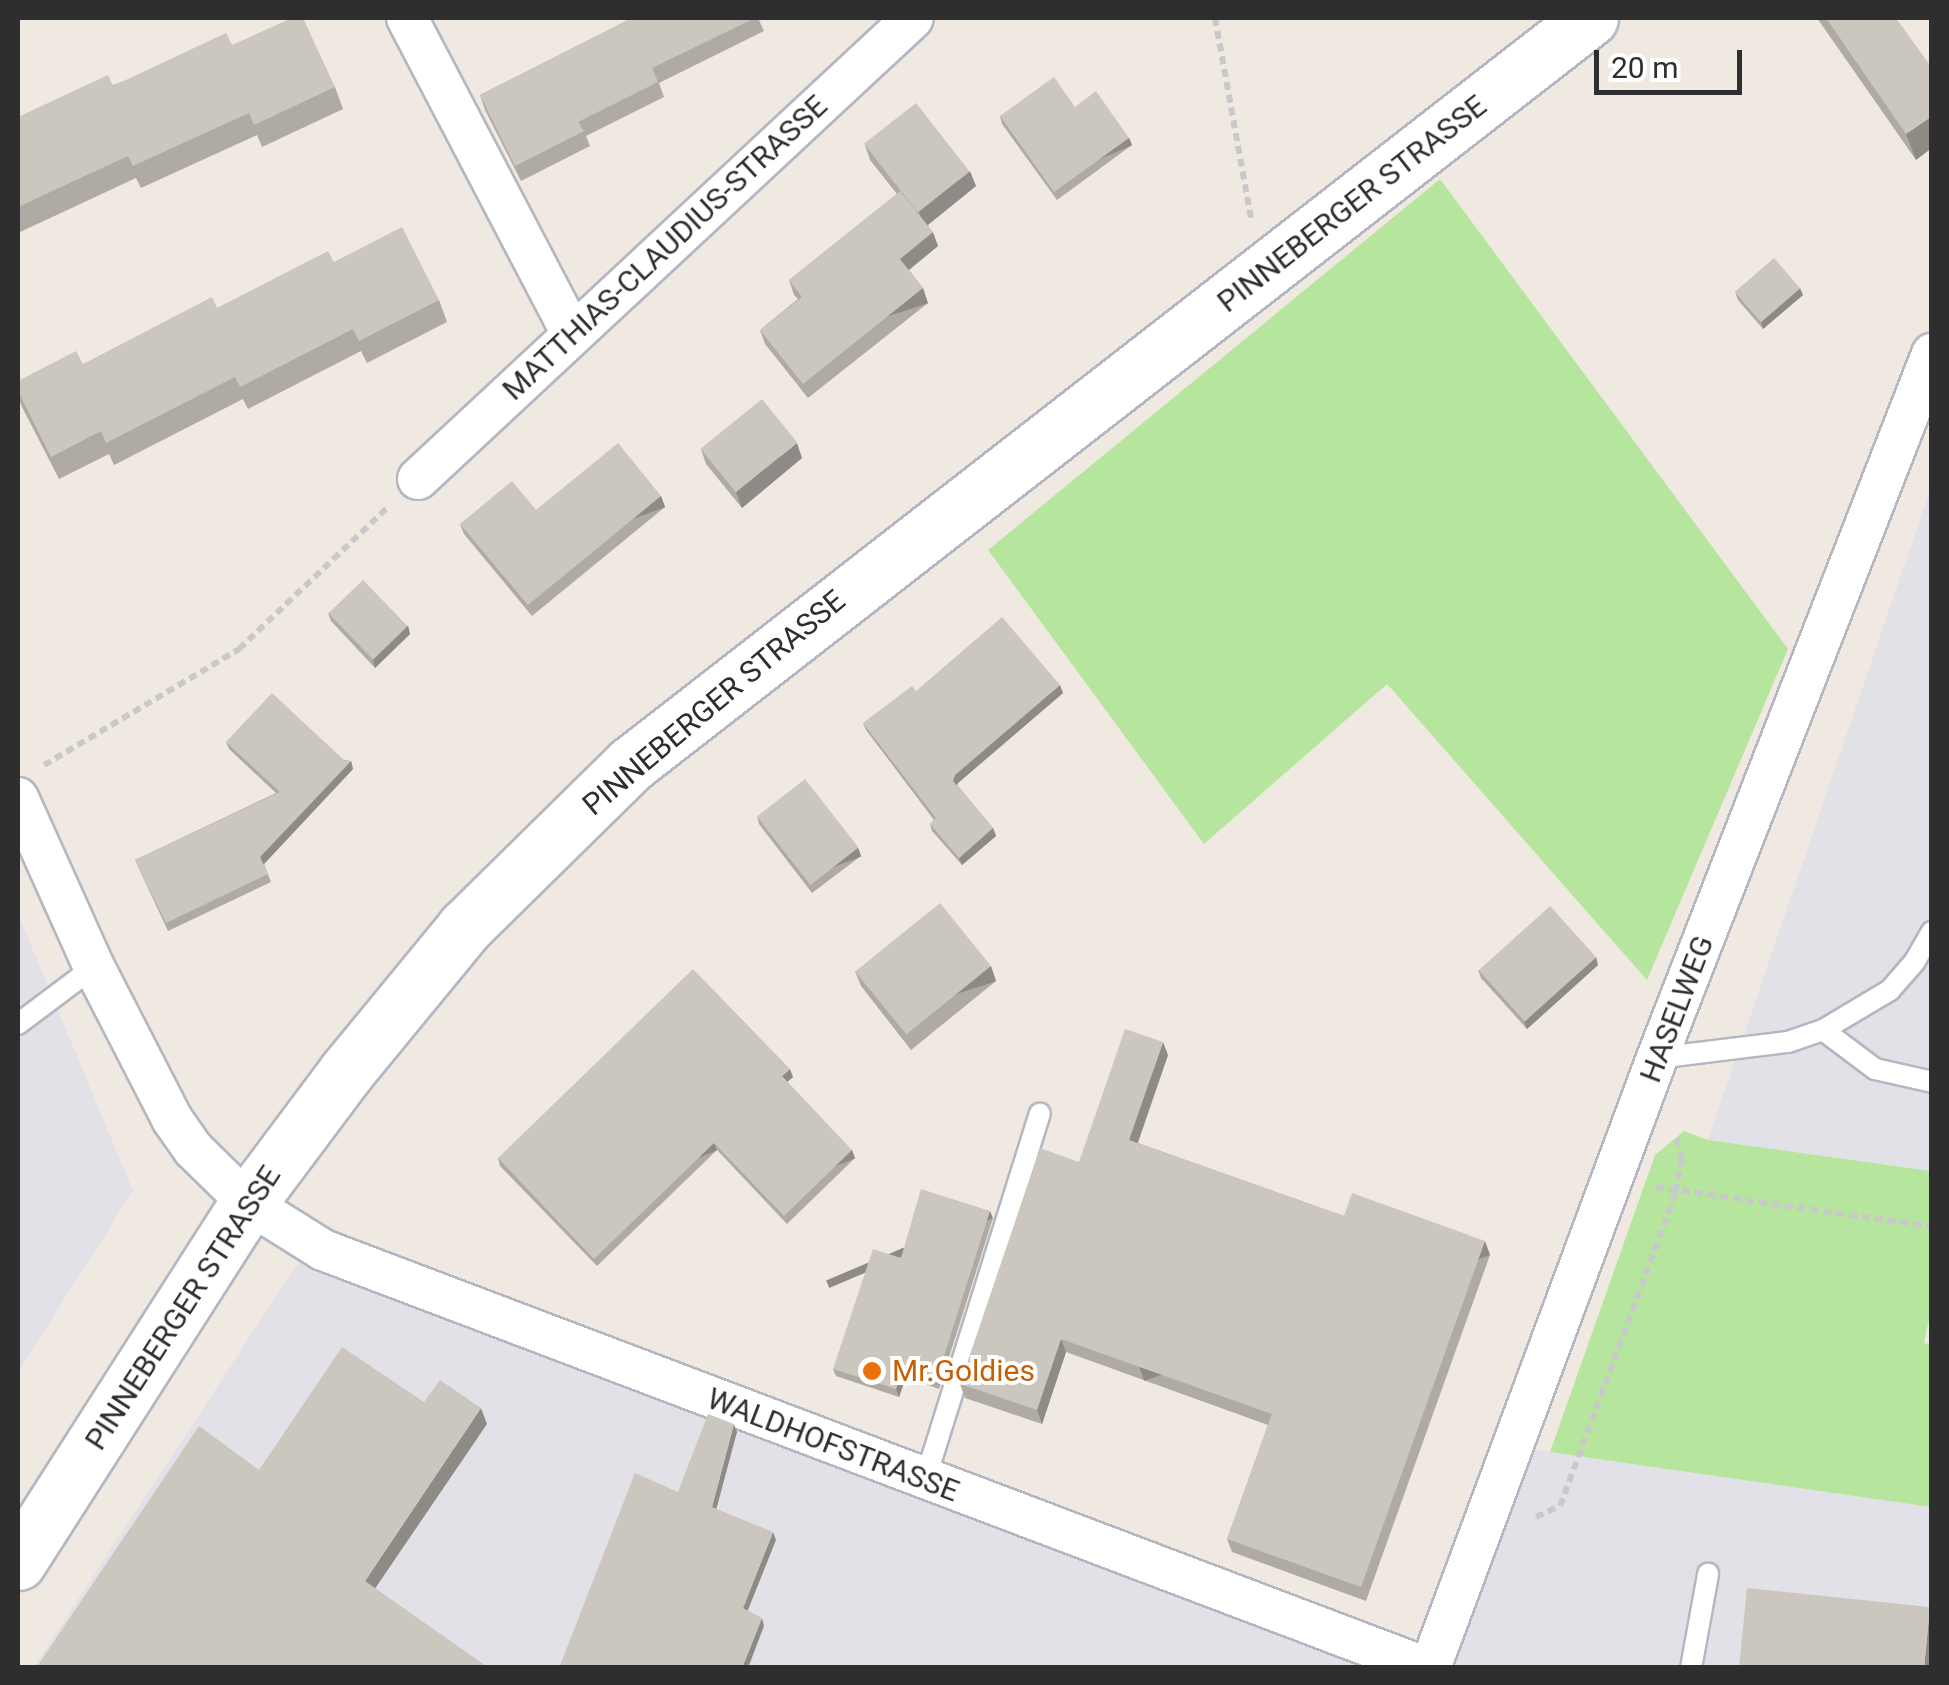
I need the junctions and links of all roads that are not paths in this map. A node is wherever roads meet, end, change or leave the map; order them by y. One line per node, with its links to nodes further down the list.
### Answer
1 (407, 18): 4 (street)
2 (912, 18): 4 (street, MATTHIAS-CLAUDIUS-STRASSE)
3 (1590, 18): 15 (main road, PINNEBERGER STRASSE)
4 (572, 334): 6 (street, MATTHIAS-CLAUDIUS-STRASSE)
5 (1932, 354): 12 (street, HASELWEG)
6 (418, 479)
7 (23, 787): 9 (street, WALDHOFSTRASSE)
8 (1932, 932): 11 (lane)
9 (94, 968): 10 (lane); 15 (street, WALDHOFSTRASSE)
10 (18, 1024)
11 (1823, 1030): 12 (lane); 13 (lane)
12 (1657, 1058): 19 (street, HASELWEG)
13 (1932, 1082)
14 (1040, 1114): 16 (lane)
15 (248, 1203): 16 (street, WALDHOFSTRASSE); 17 (main road, PINNEBERGER STRASSE)
16 (926, 1480): 19 (street, WALDHOFSTRASSE)
17 (18, 1562)
18 (1708, 1574): 20 (lane)
19 (1429, 1668)
20 (1692, 1668)

